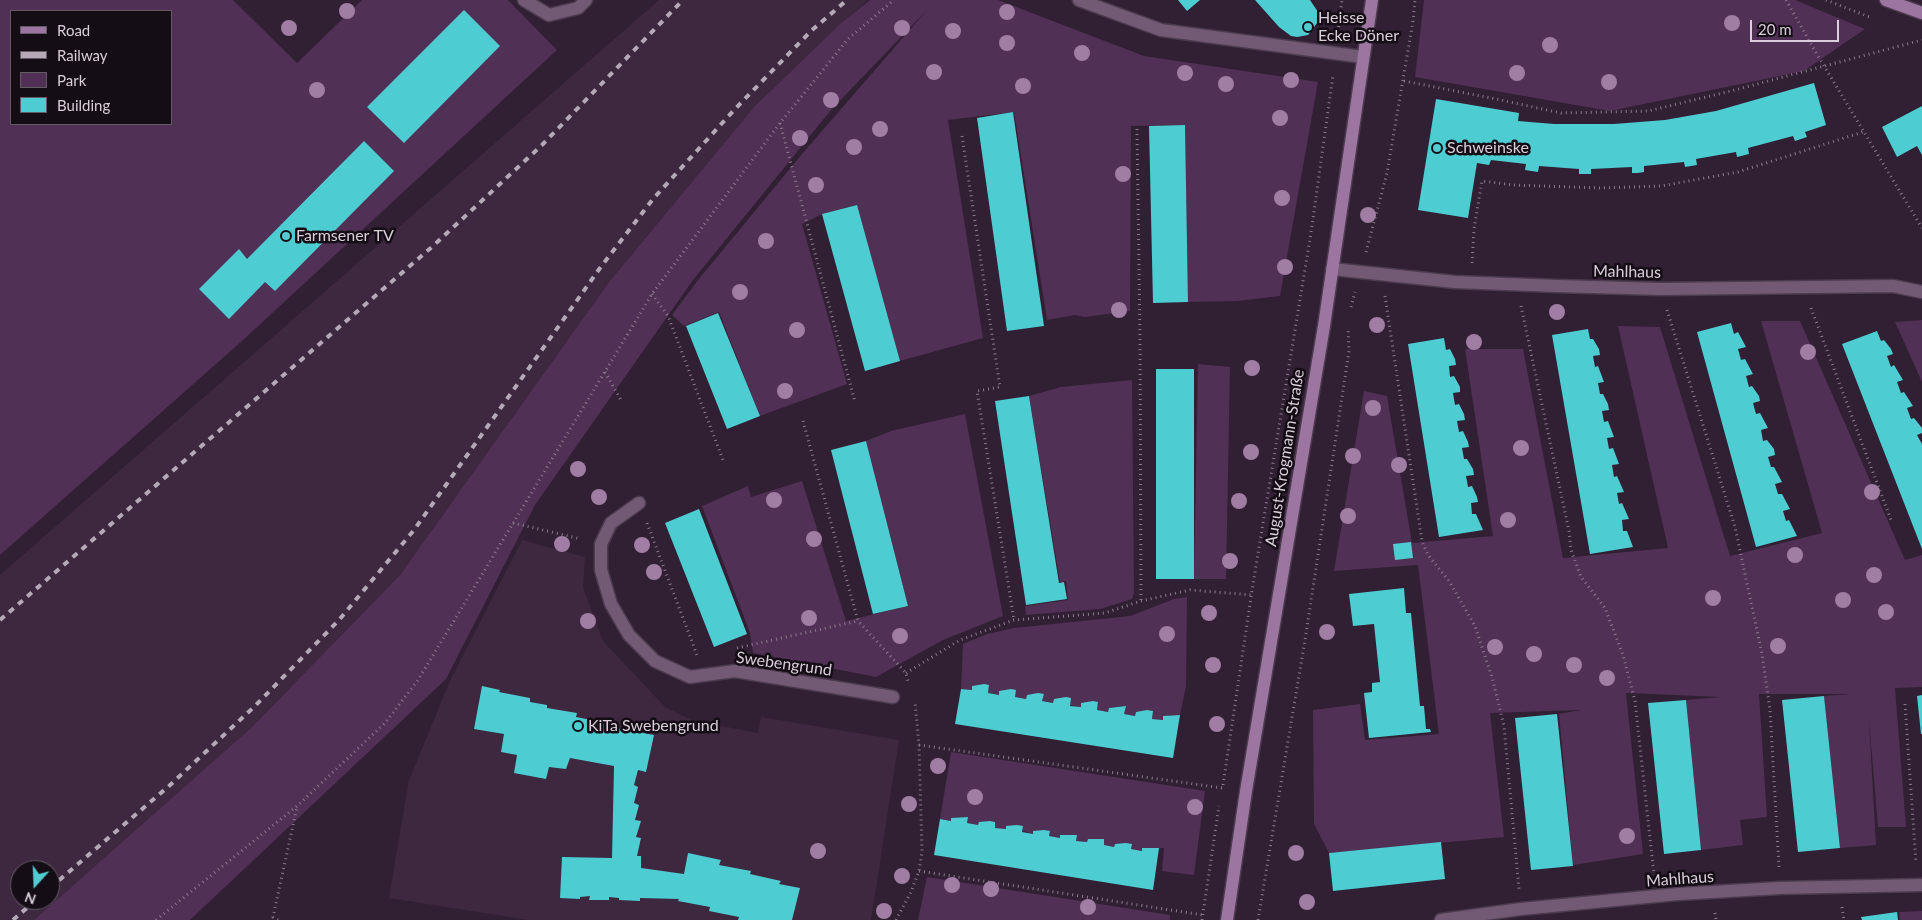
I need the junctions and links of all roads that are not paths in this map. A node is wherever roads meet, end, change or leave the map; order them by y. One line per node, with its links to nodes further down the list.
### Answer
1 (524, 0): 2 (street)
2 (586, 0)
3 (1079, 0): 7 (street)
4 (1372, 0): 7 (main road, August-Krogmann-Straße)
5 (1886, 0): 6 (main road)
6 (1922, 13)
7 (1363, 57): 8 (main road, August-Krogmann-Straße)
8 (1332, 268): 9 (street, Mahlhaus); 13 (main road, August-Krogmann-Straße)
9 (1922, 292)
10 (639, 503): 11 (street, Swebengrund)
11 (893, 697)
12 (1920, 885): 14 (street, Mahlhaus)
13 (1227, 920)
14 (1441, 920)

